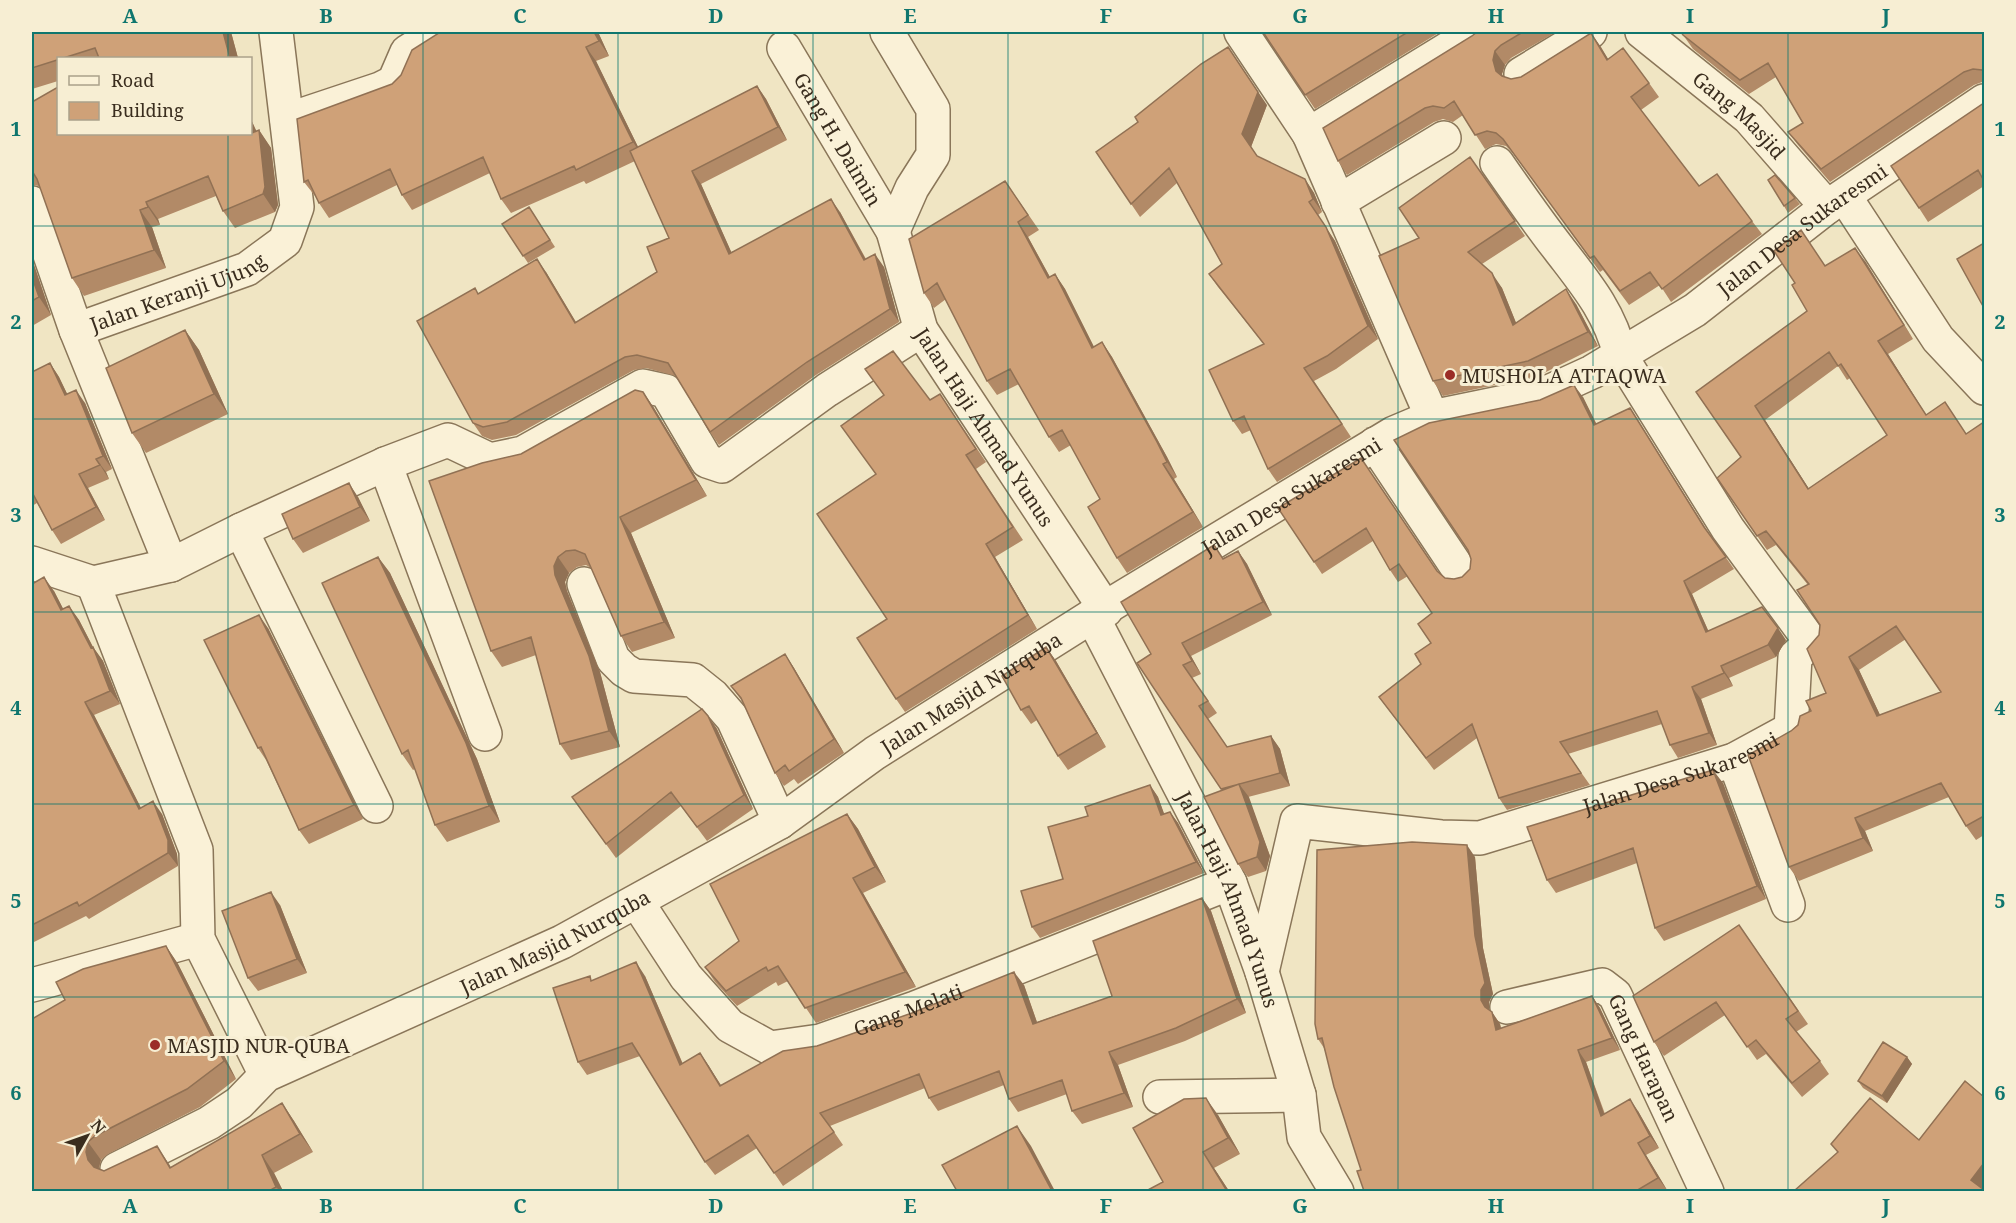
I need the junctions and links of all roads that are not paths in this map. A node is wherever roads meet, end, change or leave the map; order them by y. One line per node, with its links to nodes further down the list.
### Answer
1 (276, 32): 11 (street, Jalan Keranji Ujung)
2 (439, 32): 11 (street)
3 (887, 32): 18 (street)
4 (1241, 32): 12 (street)
5 (1590, 32): 9 (street)
6 (1642, 32): 16 (street, Gang Masjid)
7 (1472, 34): 12 (street)
8 (784, 48): 18 (street, Gang H. Daimin)
9 (1521, 74)
10 (1984, 101): 16 (street, Jalan Desa Sukaresmi)
11 (287, 120): 19 (street, Jalan Keranji Ujung)
12 (1309, 134): 15 (street)
13 (1444, 138): 15 (street)
14 (1497, 163): 21 (street)
15 (1338, 202): 23 (street)
16 (1836, 202): 21 (street, Jalan Desa Sukaresmi); 22 (street, Gang Masjid)
17 (32, 203): 19 (street)
18 (893, 231): 20 (street, Jalan Haji Ahmad Yunus)
19 (76, 330): 28 (street, Jalan Keranji Ujung)
20 (921, 330): 25 (street); 32 (street, Jalan Haji Ahmad Yunus)
21 (1620, 355): 23 (street, Jalan Desa Sukaresmi); 34 (street, Jalan Desa Sukaresmi)
22 (1984, 388)
23 (1432, 417): 24 (street, Jalan Desa Sukaresmi)
24 (1375, 444): 29 (street); 32 (street, Jalan Desa Sukaresmi)
25 (385, 464): 26 (street); 33 (street)
26 (241, 530): 28 (street); 35 (street)
27 (32, 563): 30 (street)
28 (171, 565): 30 (street)
29 (1461, 573)
30 (93, 583): 40 (street)
31 (584, 584): 36 (street)
32 (1099, 613): 36 (street, Jalan Masjid Nurquba); 37 (street, Jalan Haji Ahmad Yunus)
33 (485, 734)
34 (1734, 760): 39 (street); 41 (street, Jalan Desa Sukaresmi)
35 (375, 806)
36 (780, 822): 38 (street, Jalan Masjid Nurquba)
37 (1230, 884): 38 (street, Gang Melati); 41 (street, Jalan Haji Ahmad Yunus)
38 (638, 902): 44 (street, Jalan Masjid Nurquba)
39 (1788, 905)
40 (198, 939): 42 (street); 44 (street)
41 (1262, 972): 45 (street, Jalan Haji Ahmad Yunus)
42 (32, 986)
43 (1507, 1007): 49 (street, Gang Harapan)
44 (266, 1075): 47 (street)
45 (1299, 1095): 46 (street); 48 (street, Jalan Haji Ahmad Yunus)
46 (1160, 1097)
47 (117, 1170)
48 (1337, 1191)
49 (1707, 1191)

